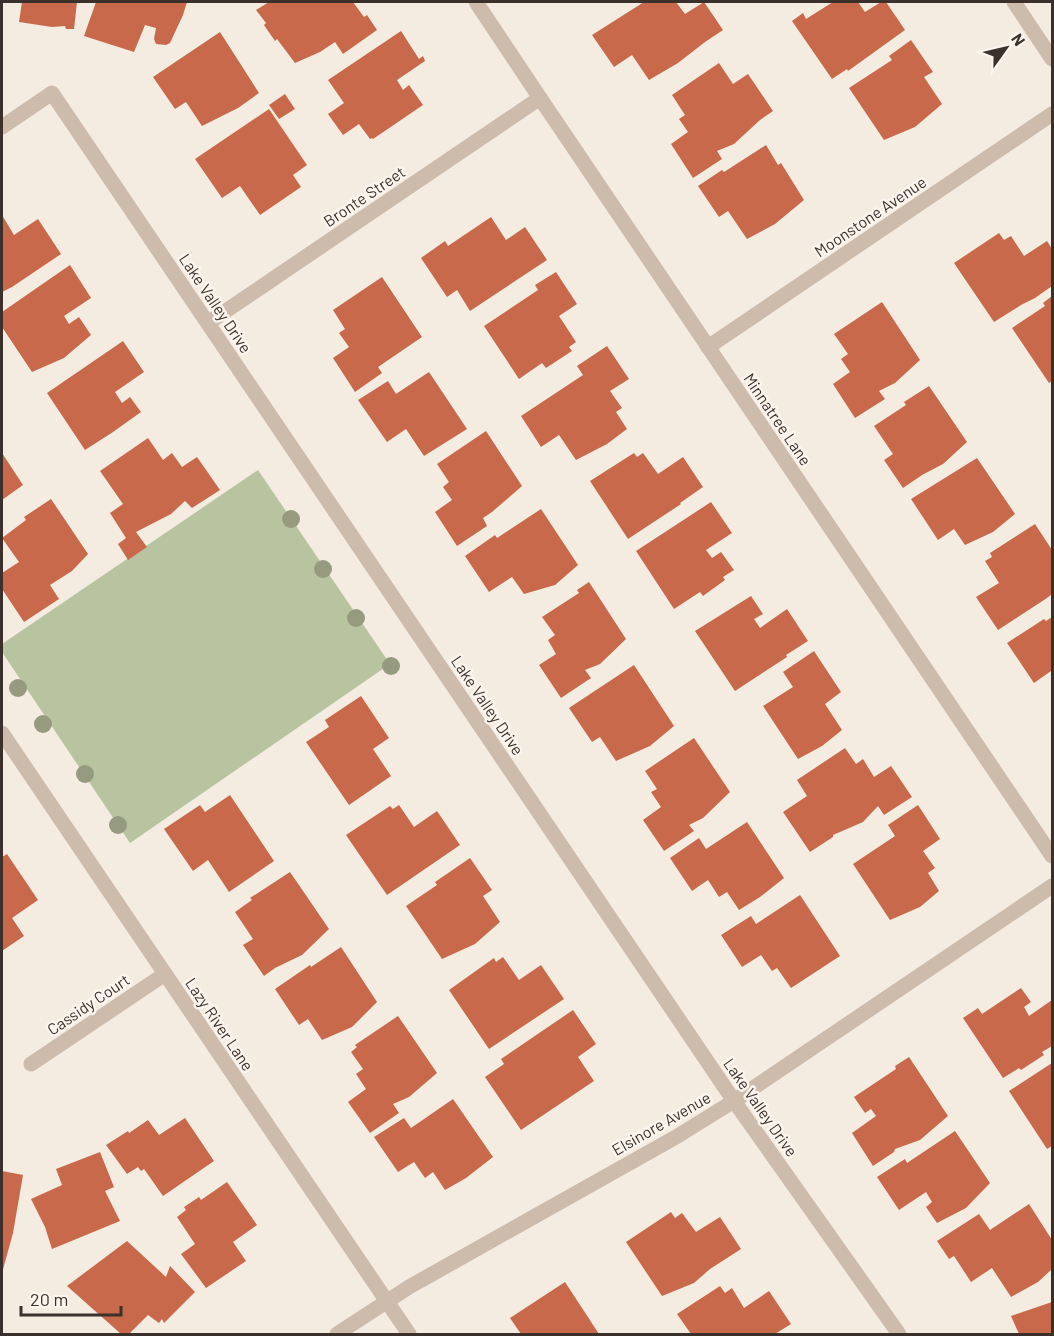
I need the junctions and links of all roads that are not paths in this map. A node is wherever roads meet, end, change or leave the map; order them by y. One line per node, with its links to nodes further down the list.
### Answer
1 (476, 2): 4 (street, Minnatree Lane)
2 (1014, 2): 3 (street)
3 (1053, 59)
4 (540, 98): 7 (street, Bronte Street); 8 (street, Minnatree Lane)
5 (1053, 114): 8 (street, Moonstone Avenue)
6 (2, 128): 7 (street, Lake Valley Drive)
7 (208, 323): 14 (street, Lake Valley Drive)
8 (708, 347): 10 (street, Minnatree Lane)
9 (2, 733): 12 (street, Lazy River Lane)
10 (1053, 856)
11 (1053, 886): 14 (street, Elsinore Avenue)
12 (165, 974): 13 (street, Cassidy Court); 15 (street, Lazy River Lane)
13 (31, 1064)
14 (734, 1101): 15 (street, Elsinore Avenue); 18 (street, Lake Valley Drive)
15 (386, 1301): 16 (street, Elsinore Avenue); 17 (street, Lazy River Lane)
16 (337, 1335)
17 (409, 1335)
18 (899, 1335)

